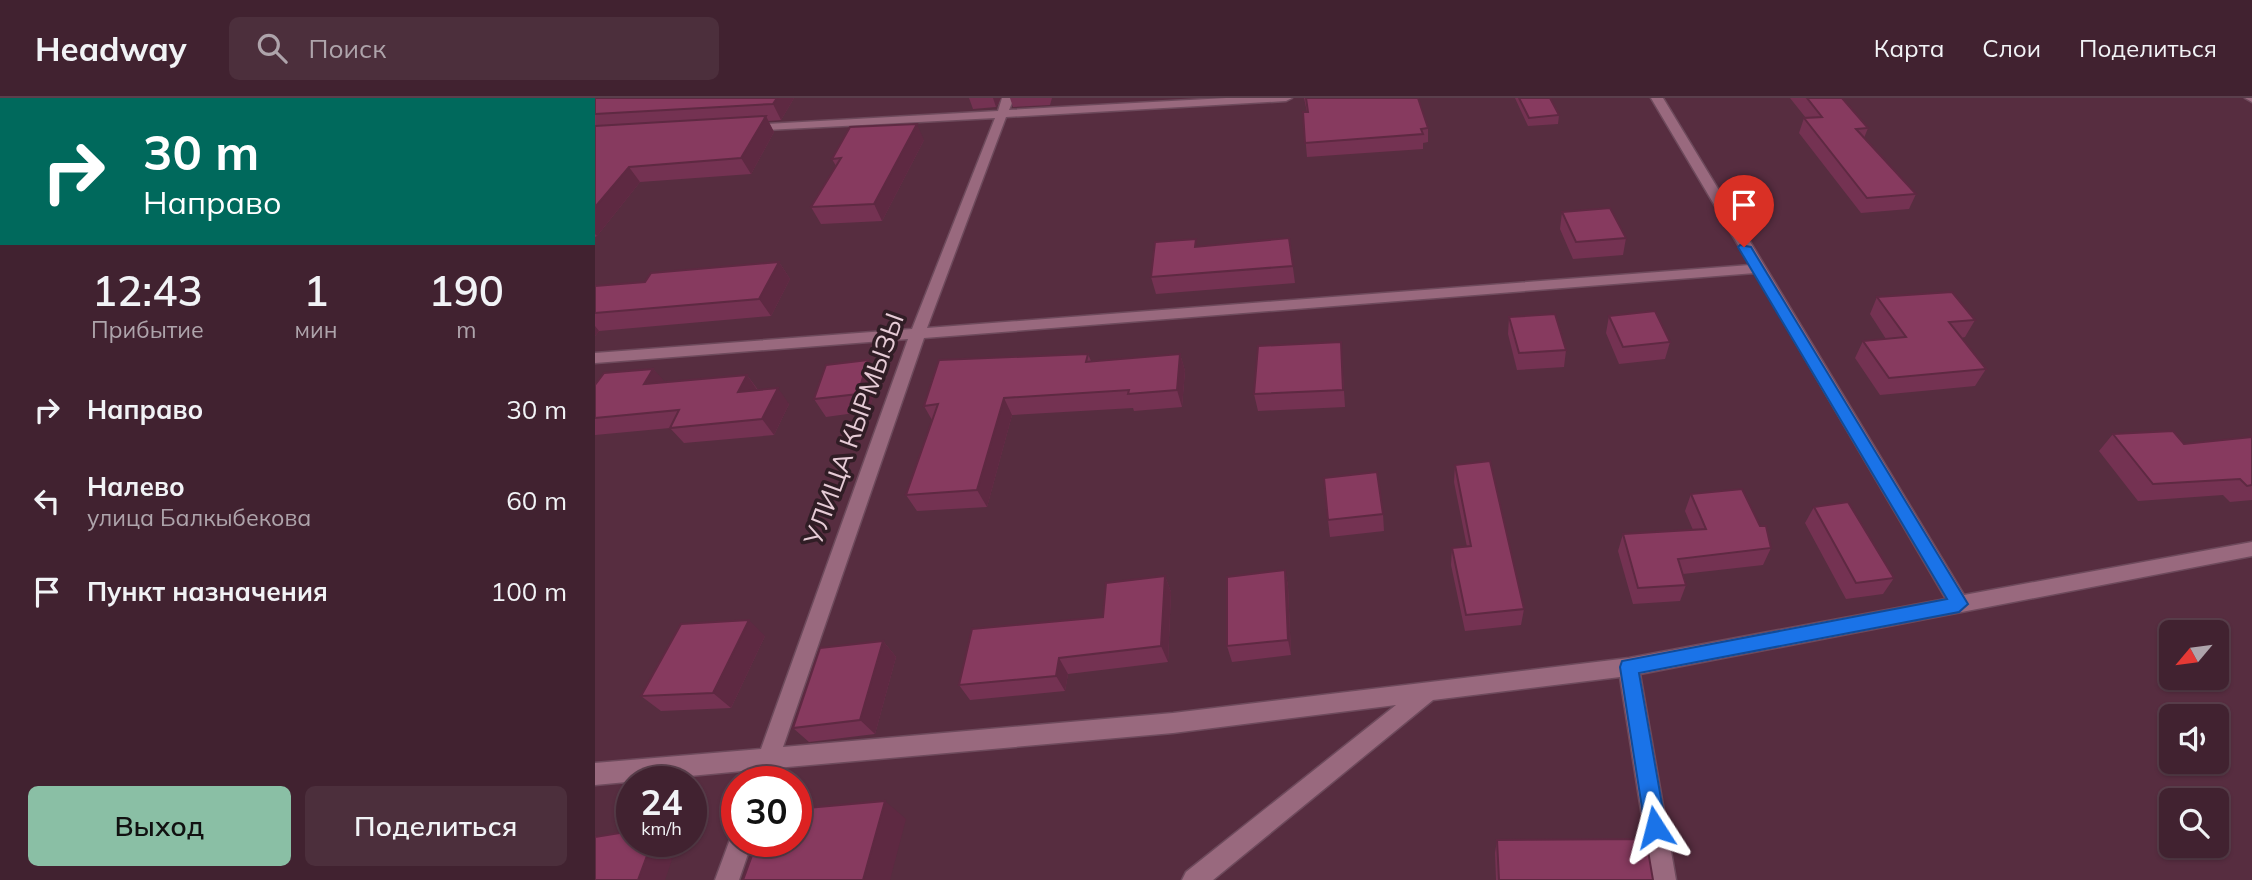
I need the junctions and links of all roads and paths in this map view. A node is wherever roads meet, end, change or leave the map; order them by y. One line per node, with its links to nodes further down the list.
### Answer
1 (1286, 98): 3 (street)
2 (1657, 98): 5 (street)
3 (1006, 106): 4 (street); 6 (street, УЛИЦА КЫРМЫЗЫ)
4 (740, 129)
5 (1757, 269): 6 (street); 9 (street)
6 (917, 335): 7 (street); 12 (street, УЛИЦА КЫРМЫЗЫ)
7 (595, 358)
8 (2252, 549): 9 (street)
9 (1959, 604): 10 (street)
10 (1629, 667): 11 (street); 18 (street)
11 (1428, 692): 12 (street); 17 (street)
12 (768, 758): 13 (street, УЛИЦА КЫРМЫЗЫ); 14 (street)
13 (765, 766)
14 (595, 774)
15 (735, 857): 16 (street)
16 (727, 880)
17 (1194, 880)
18 (1664, 880)

